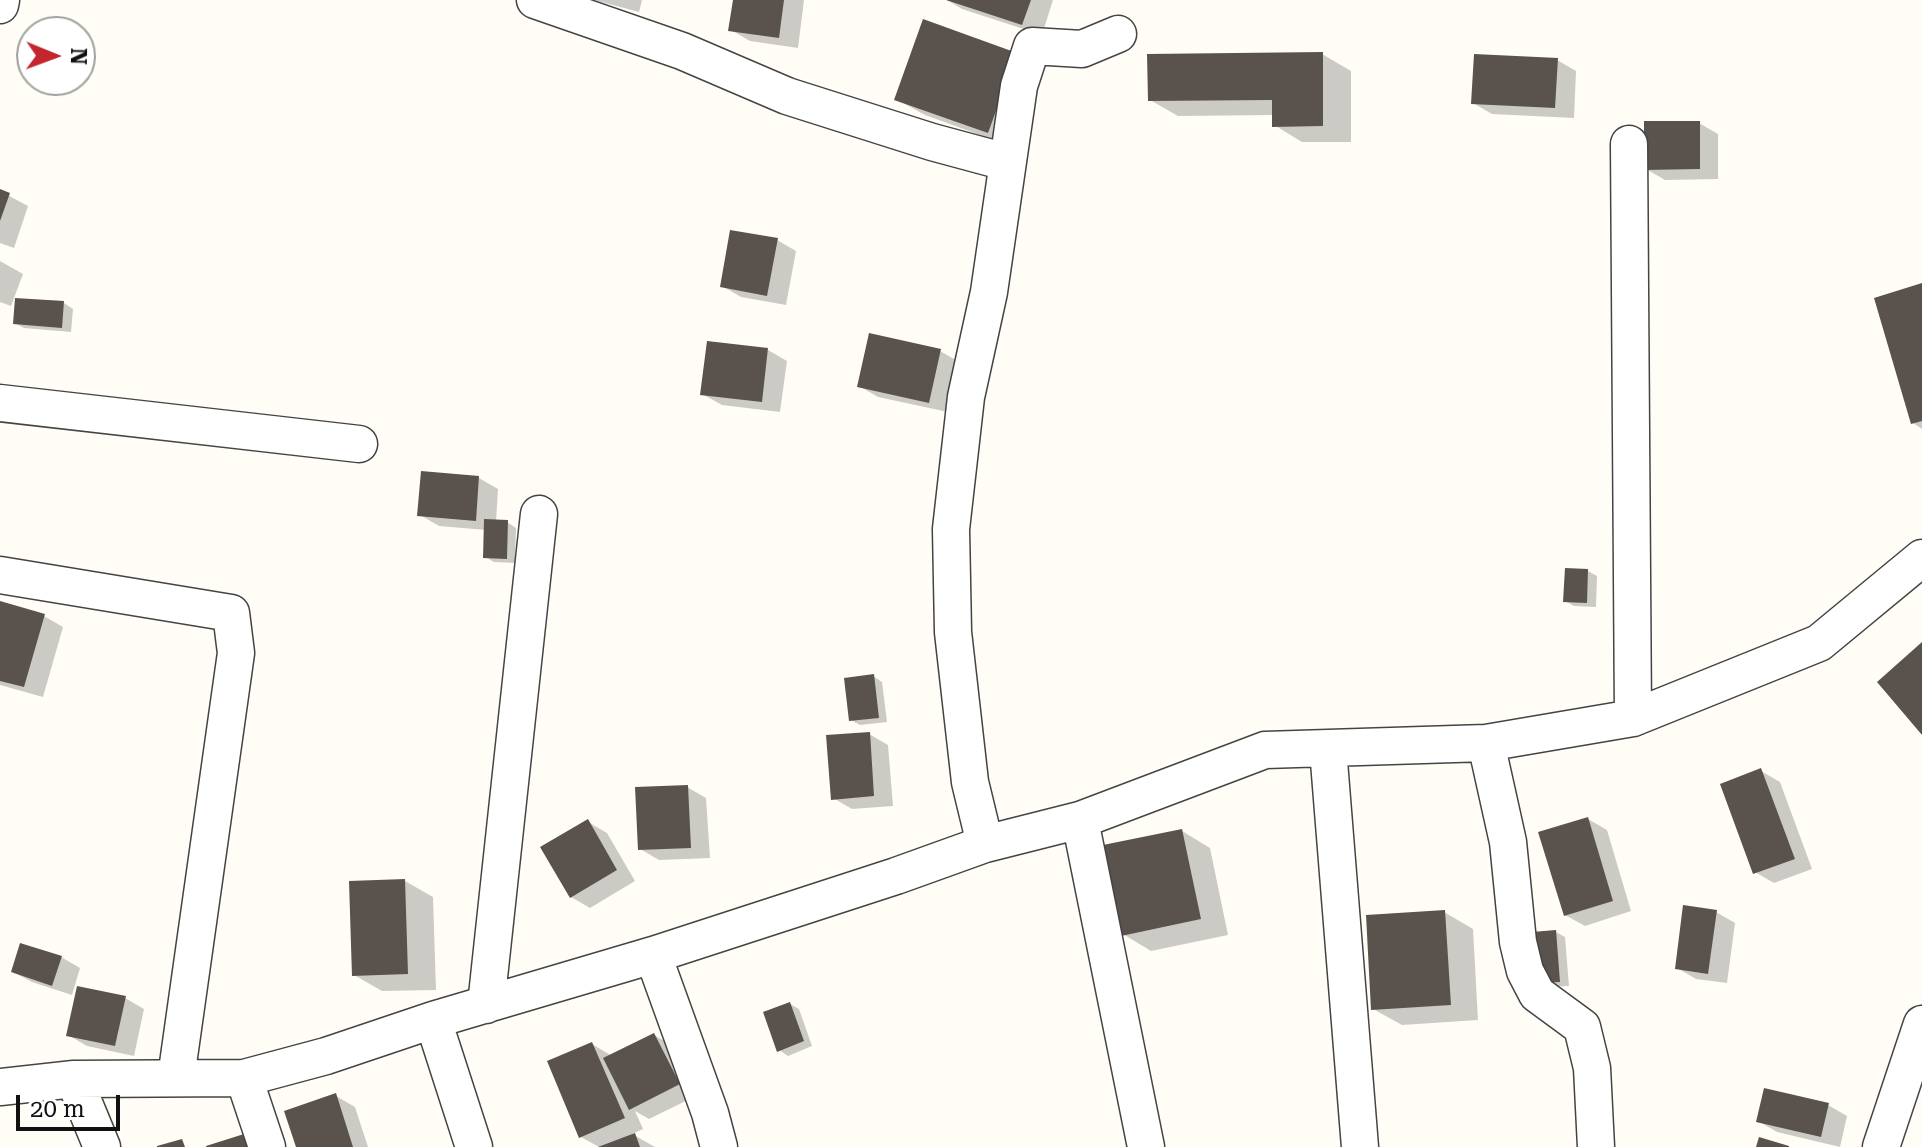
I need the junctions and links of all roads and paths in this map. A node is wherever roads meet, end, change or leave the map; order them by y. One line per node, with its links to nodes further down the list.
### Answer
1 (535, 0): 4 (street)
2 (1118, 34): 4 (street)
3 (1629, 144): 10 (street)
4 (1006, 162): 14 (street)
5 (0, 403): 6 (street)
6 (359, 444)
7 (539, 514): 16 (street)
8 (1922, 558): 10 (street)
9 (0, 575): 19 (street)
10 (1633, 718): 11 (street)
11 (1486, 743): 12 (street); 29 (street)
12 (1328, 749): 13 (street); 28 (street)
13 (1080, 820): 14 (street); 27 (street)
14 (985, 844): 15 (street)
15 (653, 955): 16 (street); 26 (street)
16 (486, 1005): 17 (street)
17 (433, 1020): 20 (street); 25 (street)
18 (1922, 1024): 30 (street)
19 (176, 1078): 20 (street); 21 (street)
20 (244, 1078): 24 (street)
21 (74, 1079): 22 (street); 23 (street)
22 (0, 1087)
23 (102, 1147)
24 (267, 1147)
25 (474, 1147)
26 (719, 1147)
27 (1146, 1147)
28 (1360, 1147)
29 (1596, 1147)
30 (1881, 1147)

